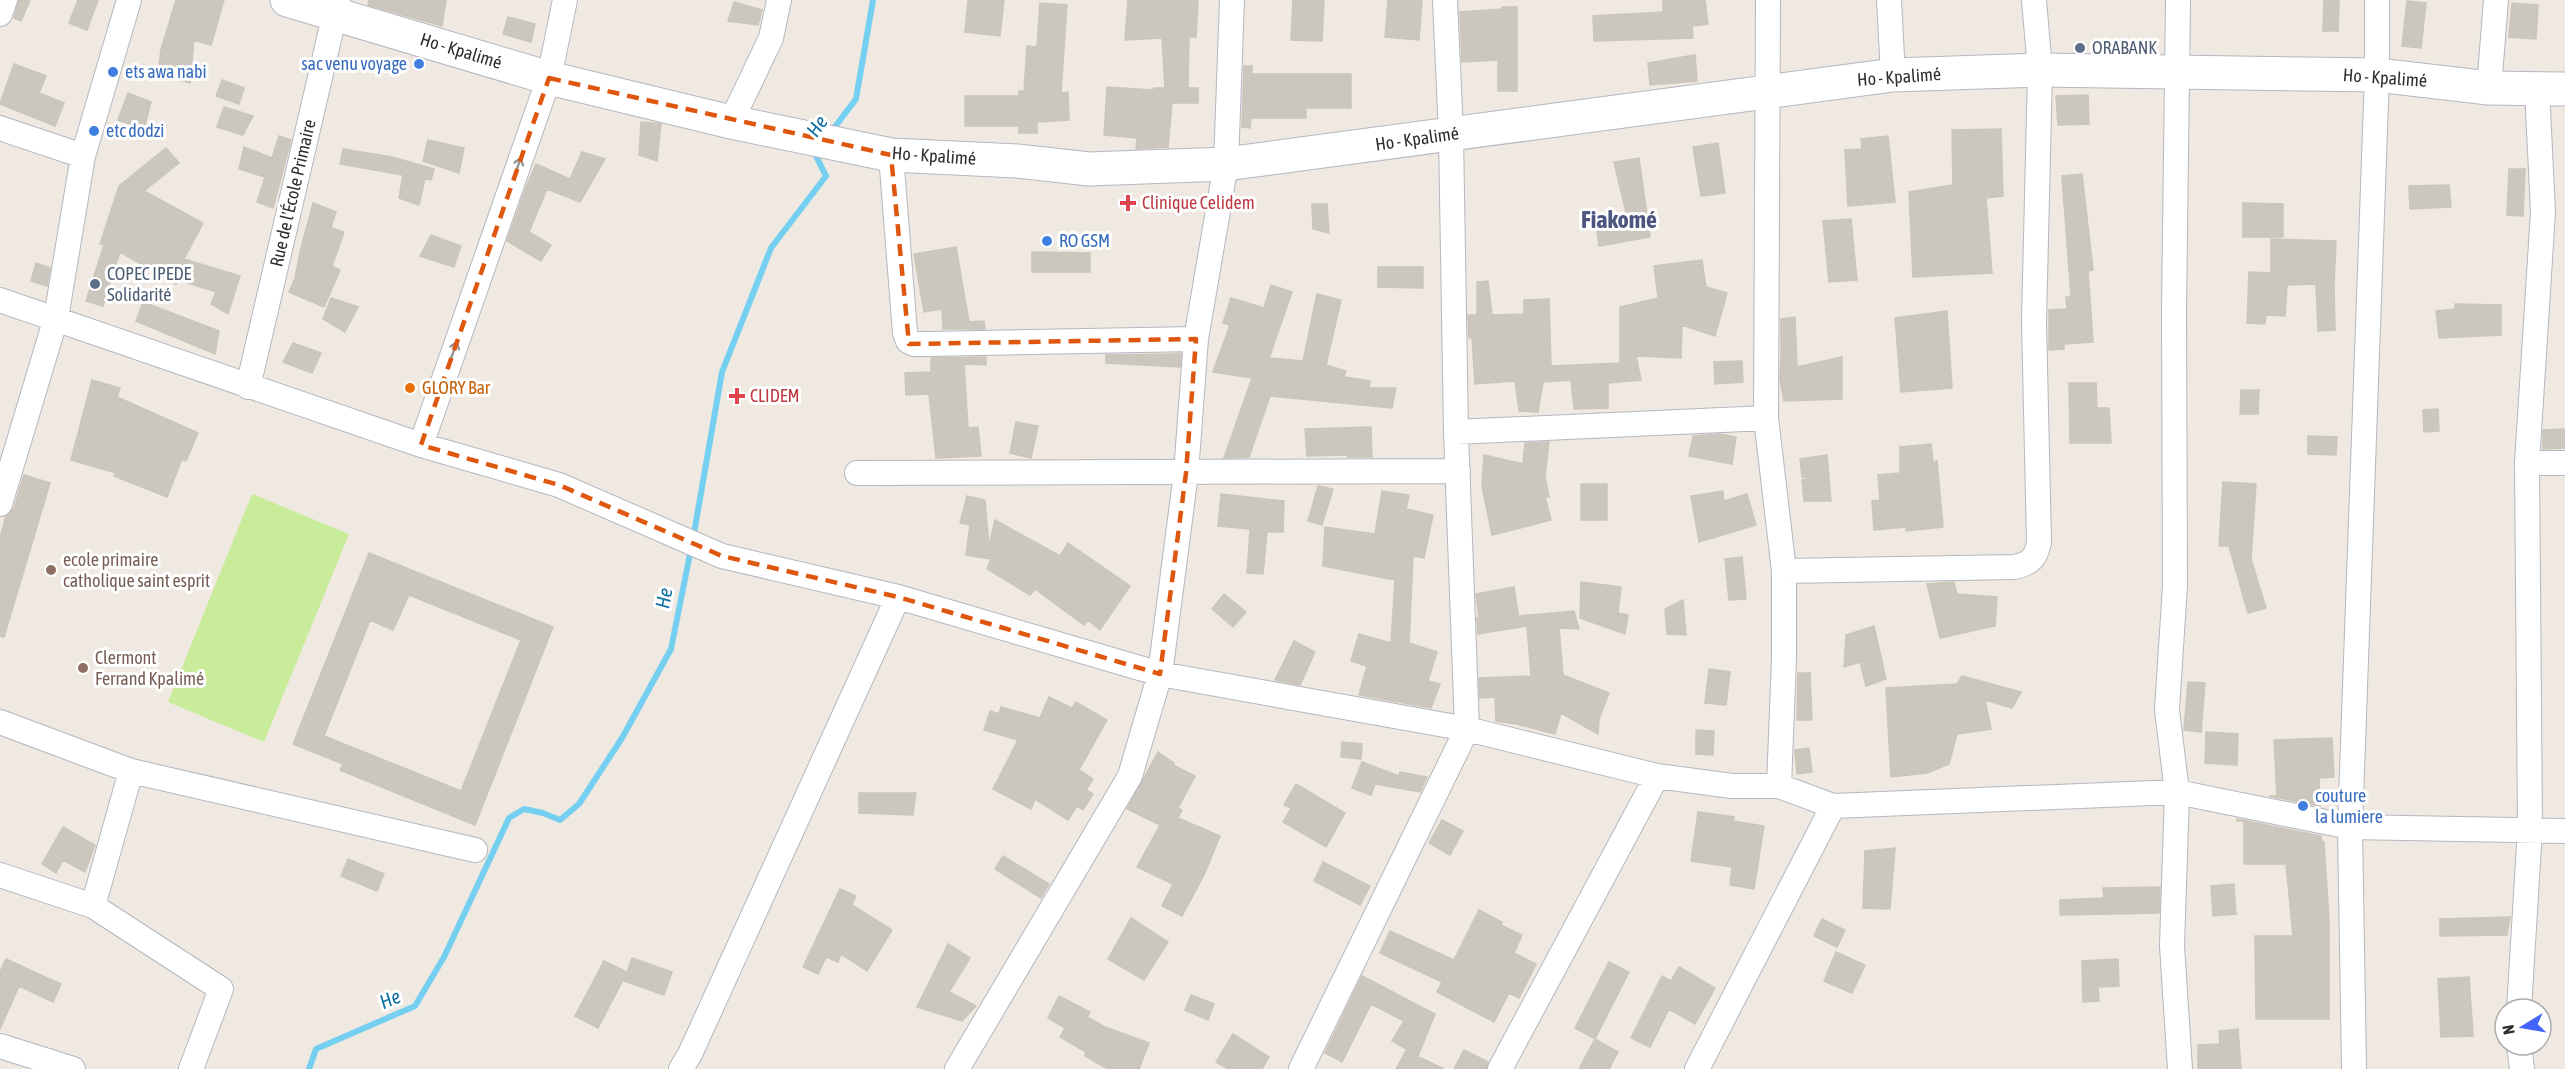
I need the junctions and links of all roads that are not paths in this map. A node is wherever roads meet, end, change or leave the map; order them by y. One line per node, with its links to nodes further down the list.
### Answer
1 (5, 0): 15 (street)
2 (129, 0): 28 (street)
3 (287, 0): 14 (main road, Ho - Kpalimé)
4 (565, 0): 20 (street)
5 (779, 0): 24 (street)
6 (1232, 0): 29 (street)
7 (1445, 0): 26 (street)
8 (1768, 0): 23 (street)
9 (1889, 0): 18 (street)
10 (2034, 0): 16 (street)
11 (2178, 0): 17 (street)
12 (2378, 0): 19 (street)
13 (2496, 0): 21 (street)
14 (336, 6): 20 (main road, Ho - Kpalimé); 33 (street, Rue de l'École Primaire)
15 (0, 14)
16 (2040, 70): 17 (main road, Ho - Kpalimé); 18 (main road, Ho - Kpalimé); 43 (street)
17 (2176, 71): 19 (main road, Ho - Kpalimé); 51 (street)
18 (1893, 75): 23 (main road, Ho - Kpalimé)
19 (2377, 75): 21 (main road, Ho - Kpalimé); 53 (street)
20 (549, 78): 24 (main road, Ho - Kpalimé); 36 (street, one-way to 20)
21 (2489, 88): 22 (main road, Ho - Kpalimé)
22 (2551, 89): 37 (street)
23 (1769, 90): 26 (main road, Ho - Kpalimé); 34 (street)
24 (731, 122): 27 (main road, Ho - Kpalimé)
25 (0, 128): 28 (street)
26 (1451, 134): 29 (main road, Ho - Kpalimé); 35 (street)
27 (877, 152): 29 (main road, Ho - Kpalimé); 32 (street)
28 (83, 156): 31 (street)
29 (1226, 164): 32 (street)
30 (0, 300): 31 (street)
31 (56, 318): 33 (street); 42 (street)
32 (1196, 339): 41 (street)
33 (248, 387): 36 (street)
34 (1766, 418): 35 (street); 43 (street)
35 (1456, 432): 39 (street)
36 (421, 445): 44 (street)
37 (2527, 463): 38 (street); 54 (street)
38 (2565, 463)
39 (1458, 471): 41 (street); 47 (street)
40 (857, 473): 41 (street)
41 (1186, 473): 45 (street)
42 (0, 504)
43 (1784, 571): 50 (street)
44 (898, 597): 45 (street); 63 (street)
45 (1160, 674): 47 (street); 64 (street)
46 (0, 722): 48 (street)
47 (1467, 729): 49 (street); 65 (street)
48 (130, 771): 56 (street); 58 (street)
49 (1658, 776): 50 (street); 66 (street)
50 (1779, 786): 52 (street)
51 (2177, 792): 52 (street); 53 (street); 68 (street)
52 (1833, 806): 67 (street)
53 (2350, 827): 54 (street); 69 (street)
54 (2530, 829): 55 (street); 59 (street)
55 (2565, 831)
56 (475, 850)
57 (0, 875): 58 (street)
58 (93, 906): 62 (street)
59 (2520, 997)
60 (0, 1046): 61 (street)
61 (73, 1069)
62 (190, 1069)
63 (681, 1069)
64 (957, 1069)
65 (1301, 1069)
66 (1500, 1069)
67 (1697, 1069)
68 (2180, 1069)
69 (2354, 1069)

